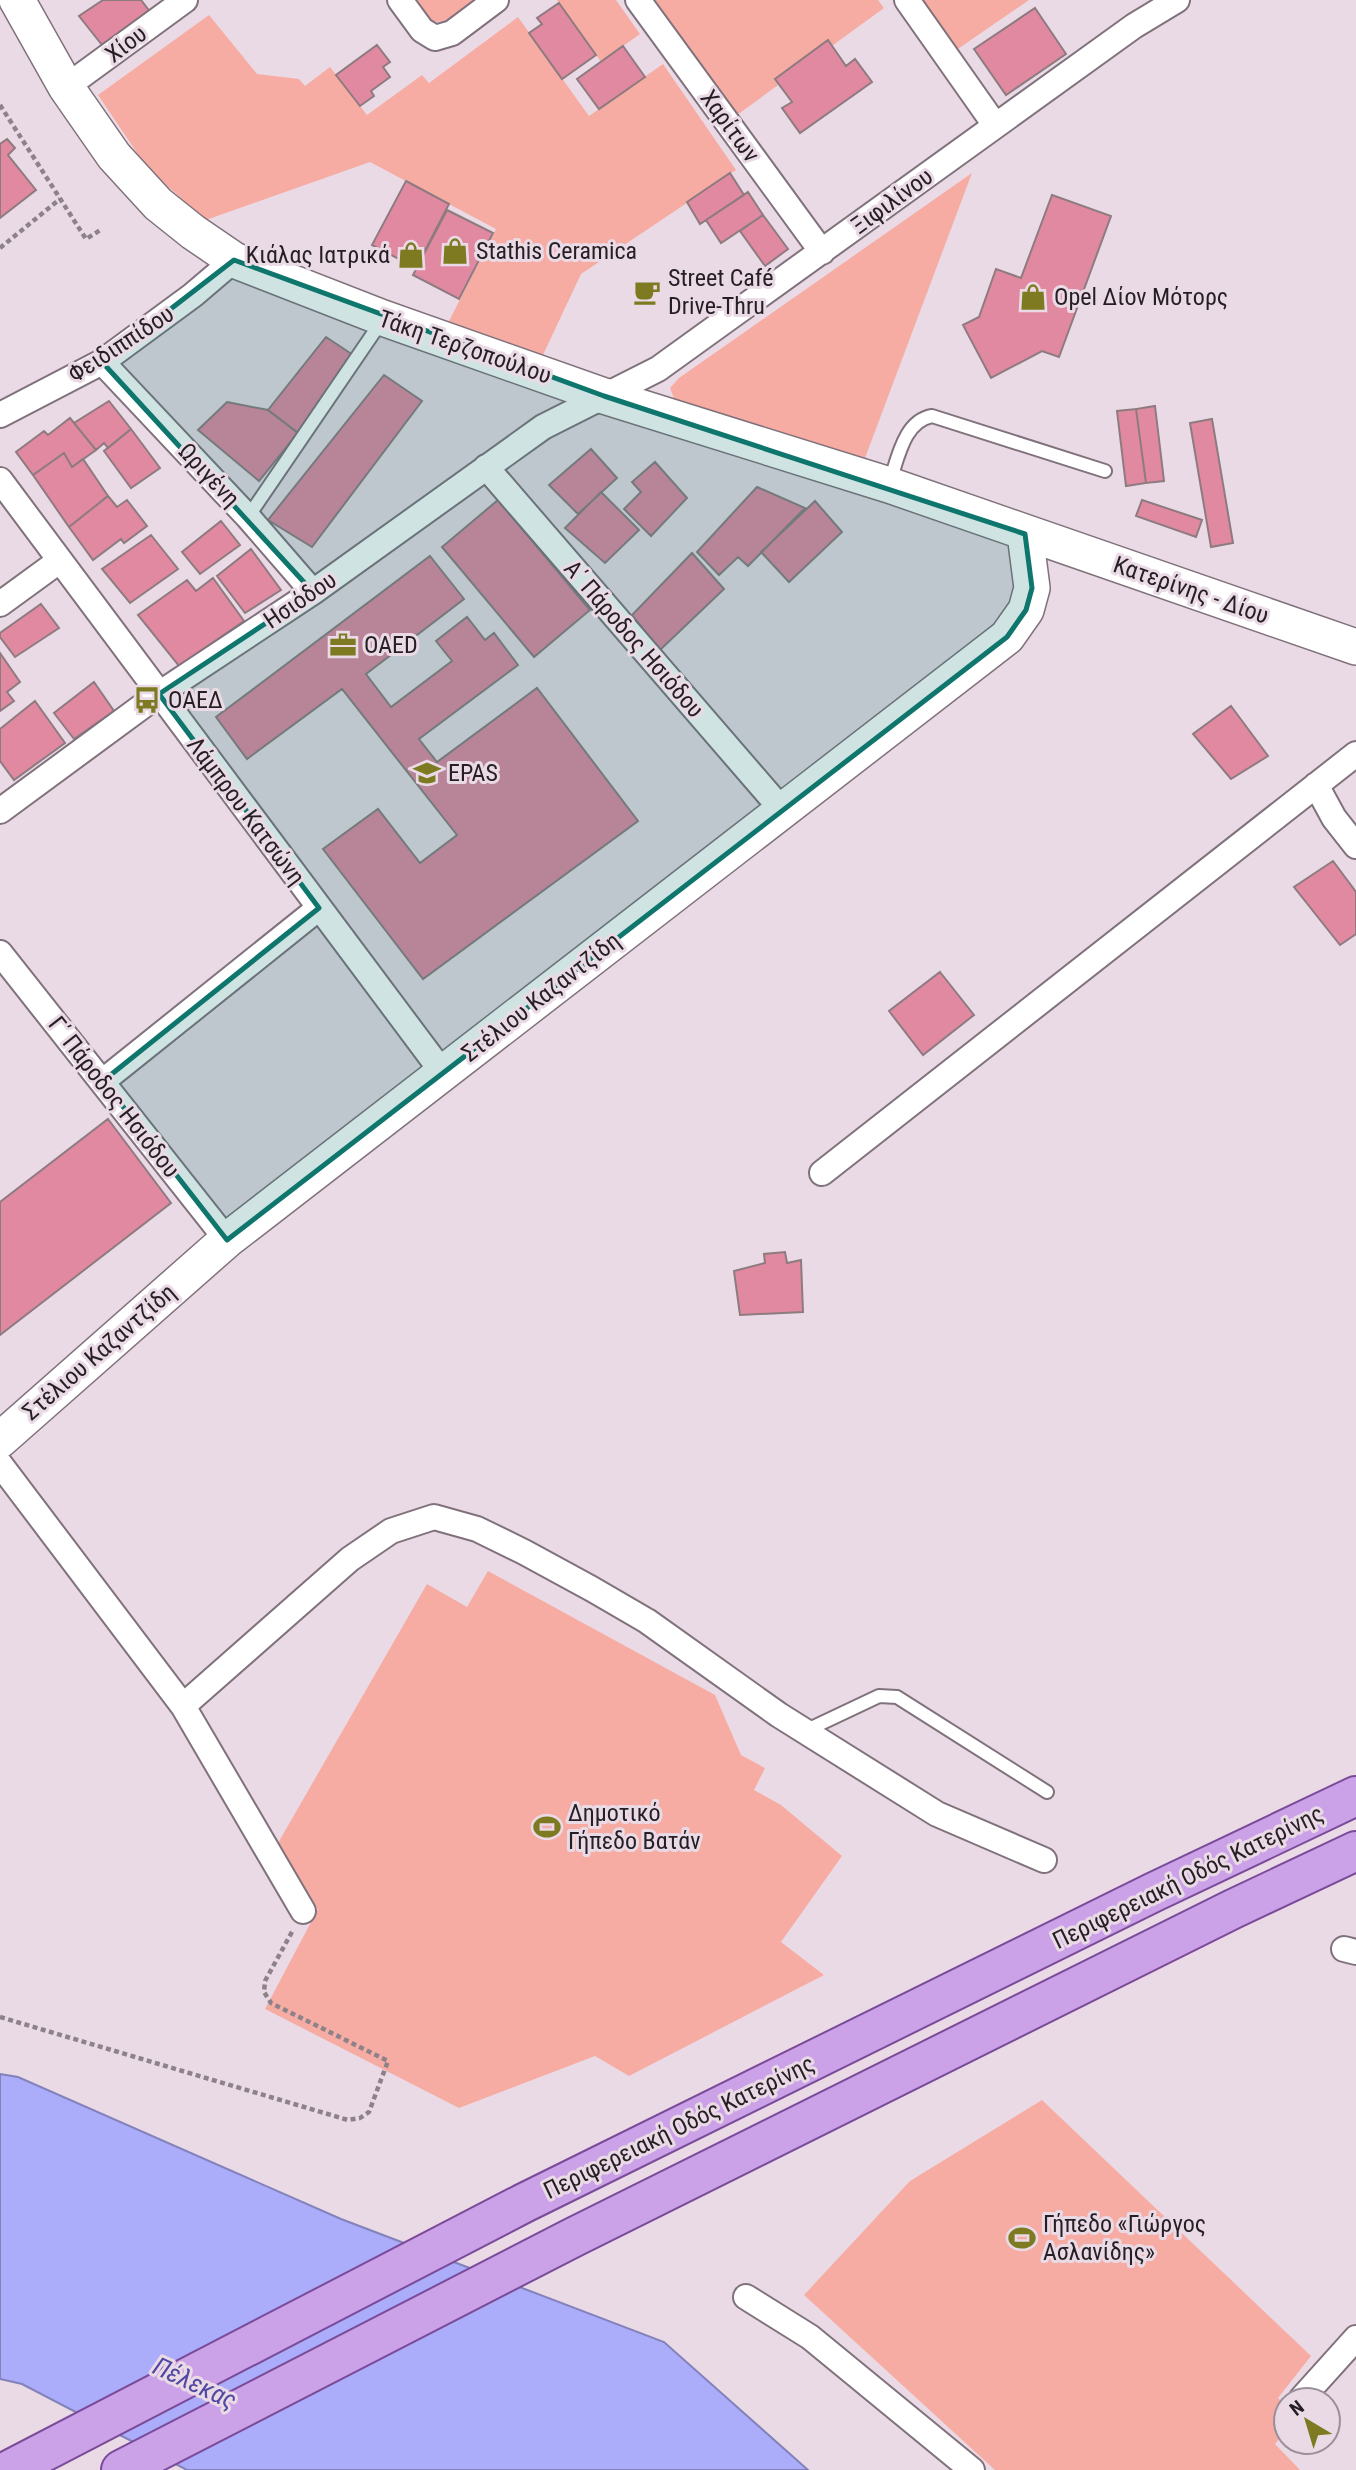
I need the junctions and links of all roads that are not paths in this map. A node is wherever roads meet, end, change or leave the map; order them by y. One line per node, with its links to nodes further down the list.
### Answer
1 (17, 0): 8 (main road, Τάκη Τερζοπούλου)
2 (185, 0): 8 (street, Χίου)
3 (400, 0): 4 (street)
4 (496, 0)
5 (638, 0): 10 (street, Χαρίτων)
6 (907, 0): 9 (street)
7 (1176, 0): 9 (street, Ξιφιλίνου)
8 (66, 87): 11 (main road, Τάκη Τερζοπούλου)
9 (995, 125): 10 (street, Ξιφιλίνου)
10 (822, 251): 14 (street, Ξιφιλίνου)
11 (234, 260): 12 (main road, Τάκη Τερζοπούλου); 13 (street, Φειδιππίδου)
12 (383, 318): 14 (main road, Τάκη Τερζοπούλου); 20 (lane)
13 (102, 362): 15 (street, Φειδιππίδου); 20 (street, Ωριγένη)
14 (604, 396): 16 (street, Ησιόδου); 19 (main road, Τάκη Τερζοπούλου)
15 (0, 415)
16 (486, 467): 23 (street, Ησιόδου); 30 (street, Α΄ Πάροδος Ησιόδου)
17 (1105, 471): 19 (lane)
18 (0, 480): 22 (street, Λάμπρου Κατσώνη)
19 (889, 485): 21 (main road, Τάκη Τερζοπούλου)
20 (248, 517): 23 (street, Ωριγένη)
21 (1025, 534): 25 (main road, Κατερίνης - Δίου); 30 (main road, Στέλιου Καζαντζίδη)
22 (59, 561): 24 (street); 26 (street, Λάμπρου Κατσώνη)
23 (313, 592): 26 (street, Ησιόδου)
24 (0, 604)
25 (1356, 647)
26 (159, 694): 29 (street, Ησιόδου); 32 (street, Λάμπρου Κατσώνη)
27 (1356, 754): 28 (street)
28 (1316, 785): 31 (street); 36 (street)
29 (4, 801)
30 (783, 811): 34 (main road, Στέλιου Καζαντζίδη)
31 (1356, 846)
32 (318, 908): 34 (street, Λάμπρου Κατσώνη); 35 (street)
33 (0, 953): 35 (street, Γ΄ Πάροδος Ησιόδου)
34 (443, 1073): 37 (main road, Στέλιου Καζαντζίδη)
35 (103, 1081): 37 (street, Γ΄ Πάροδος Ησιόδου)
36 (822, 1172)
37 (227, 1241): 38 (main road, Στέλιου Καζαντζίδη)
38 (0, 1440)
39 (0, 1464): 40 (street)
40 (183, 1706): 41 (street); 46 (street)
41 (804, 1731): 42 (lane); 45 (street)
42 (1047, 1792)
43 (1356, 1796): 50 (main road, Περιφερειακή Οδός Κατερίνης)
44 (1356, 1851): 51 (main road, Περιφερειακή Οδός Κατερίνης)
45 (1044, 1860)
46 (303, 1911)
47 (746, 2297): 52 (street)
48 (1356, 2338): 49 (street)
49 (1313, 2386)
50 (17, 2466)
51 (121, 2470)
52 (972, 2470)

